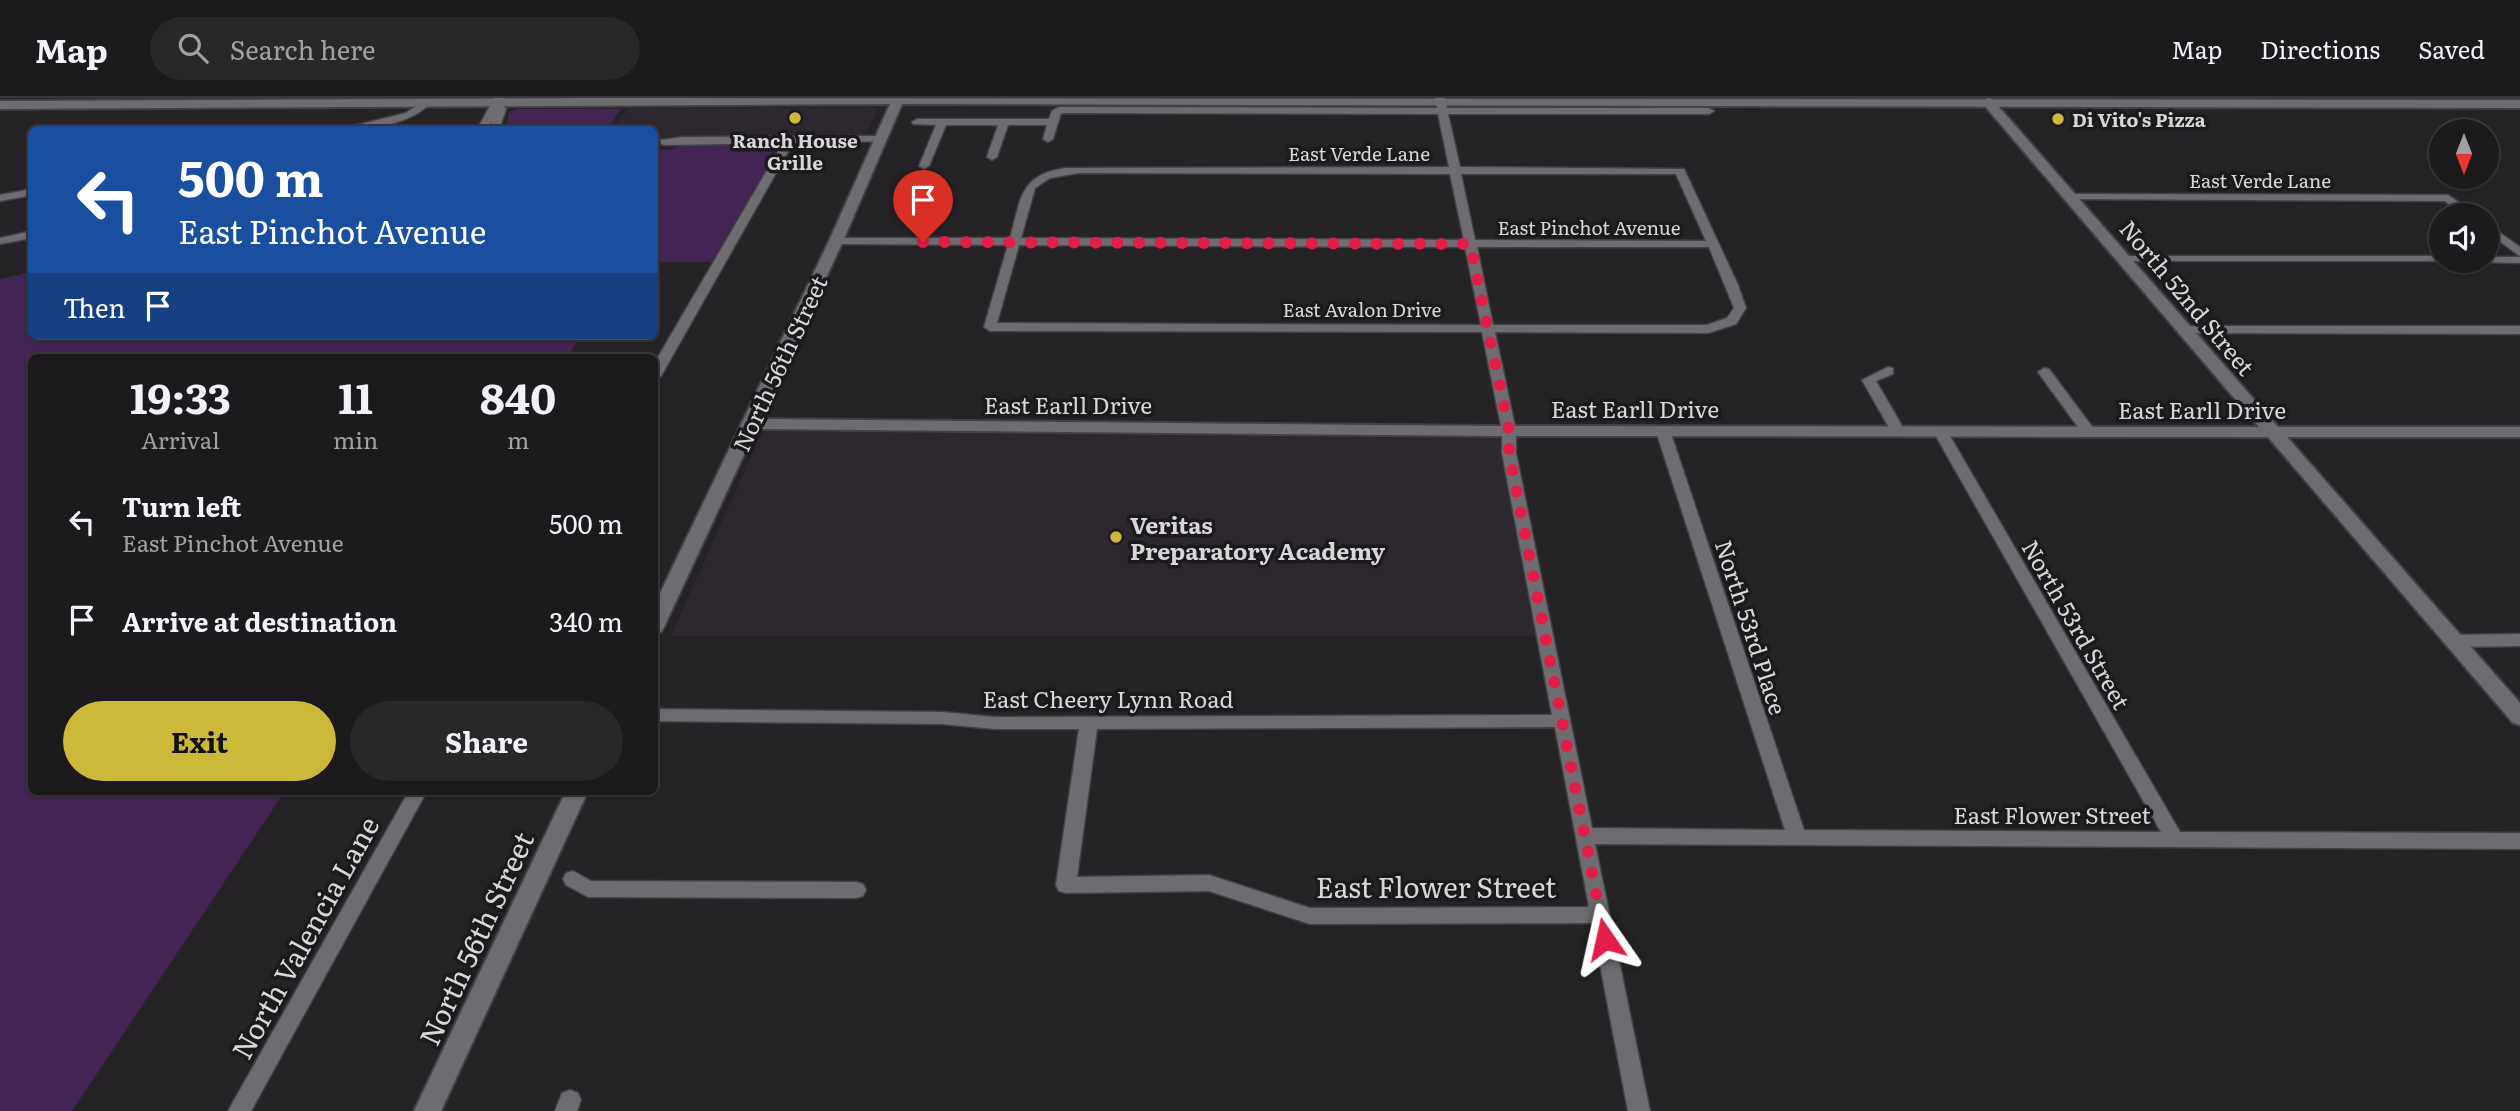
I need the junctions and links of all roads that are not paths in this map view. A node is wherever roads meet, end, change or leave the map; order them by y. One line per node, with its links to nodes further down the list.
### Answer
1 (898, 99): 2 (main road); 9 (main road); 17 (main road, North 56th Street)
2 (498, 100): 5 (main road); 15 (street); 16 (street)
3 (1986, 100): 4 (main road); 6 (main road); 25 (main road, North 52nd Street)
4 (2196, 100): 7 (main road)
5 (426, 103): 8 (main road); 14 (street)
6 (1441, 103): 9 (main road); 23 (street)
7 (2520, 104)
8 (0, 105)
9 (1060, 105): 13 (street)
10 (917, 122): 11 (street)
11 (942, 122): 12 (street); 22 (street)
12 (1004, 122): 13 (street); 21 (street)
13 (1053, 122): 19 (street)
14 (361, 126)
15 (483, 126)
16 (495, 126)
17 (881, 138): 18 (street); 31 (main road, North 56th Street)
18 (790, 139): 20 (street); 43 (street)
19 (1048, 139)
20 (658, 145)
21 (992, 157)
22 (924, 166)
23 (1455, 170): 32 (street, East Verde Lane); 33 (street); 34 (street, East Verde Lane)
24 (28, 193): 26 (street)
25 (2071, 197): 27 (street, East Verde Lane); 36 (main road, North 52nd Street)
26 (0, 198)
27 (2455, 203)
28 (28, 235): 30 (street)
29 (2499, 236): 35 (street)
30 (0, 241)
31 (836, 241): 32 (street, East Pinchot Avenue); 46 (main road, North 56th Street)
32 (1014, 243): 33 (street, East Pinchot Avenue); 40 (street, East Avalon Drive)
33 (1470, 244): 34 (street, East Pinchot Avenue); 40 (street)
34 (1712, 244): 40 (street, East Avalon Drive)
35 (2520, 253)
36 (2124, 259): 37 (street); 41 (main road, North 52nd Street)
37 (2429, 259)
38 (2499, 260): 39 (street)
39 (2520, 260)
40 (1488, 329): 47 (street)
41 (2184, 330): 42 (street); 52 (main road, North 52nd Street)
42 (2520, 330)
43 (658, 369)
44 (1888, 371): 49 (street)
45 (2044, 372): 51 (street)
46 (750, 425): 47 (main road, East Earll Drive); 54 (main road, North 56th Street)
47 (1509, 430): 48 (main road, East Earll Drive); 59 (street)
48 (1663, 430): 49 (main road, East Earll Drive); 64 (street, North 53rd Place)
49 (1898, 431): 50 (main road, East Earll Drive)
50 (1940, 431): 51 (main road, East Earll Drive); 65 (street, North 53rd Street)
51 (2088, 431): 52 (main road, East Earll Drive)
52 (2272, 432): 53 (main road, East Earll Drive); 56 (main road, North 52nd Street)
53 (2520, 432)
54 (658, 619)
55 (2520, 640): 56 (street)
56 (2452, 641): 58 (main road, North 52nd Street)
57 (658, 715): 60 (street, East Cheery Lynn Road)
58 (2520, 717)
59 (1561, 721): 60 (street, East Cheery Lynn Road); 63 (street)
60 (1089, 722): 69 (street, East Flower Street)
61 (416, 795): 70 (street, North Valencia Lane)
62 (575, 795): 71 (main road, North 56th Street)
63 (1584, 836): 64 (street, East Flower Street); 69 (street)
64 (1797, 837): 65 (street, East Flower Street)
65 (2175, 838): 66 (street, East Flower Street)
66 (2520, 841)
67 (573, 879): 68 (street)
68 (856, 890)
69 (1601, 915): 72 (street)
70 (239, 1111)
71 (426, 1111)
72 (1639, 1111)

